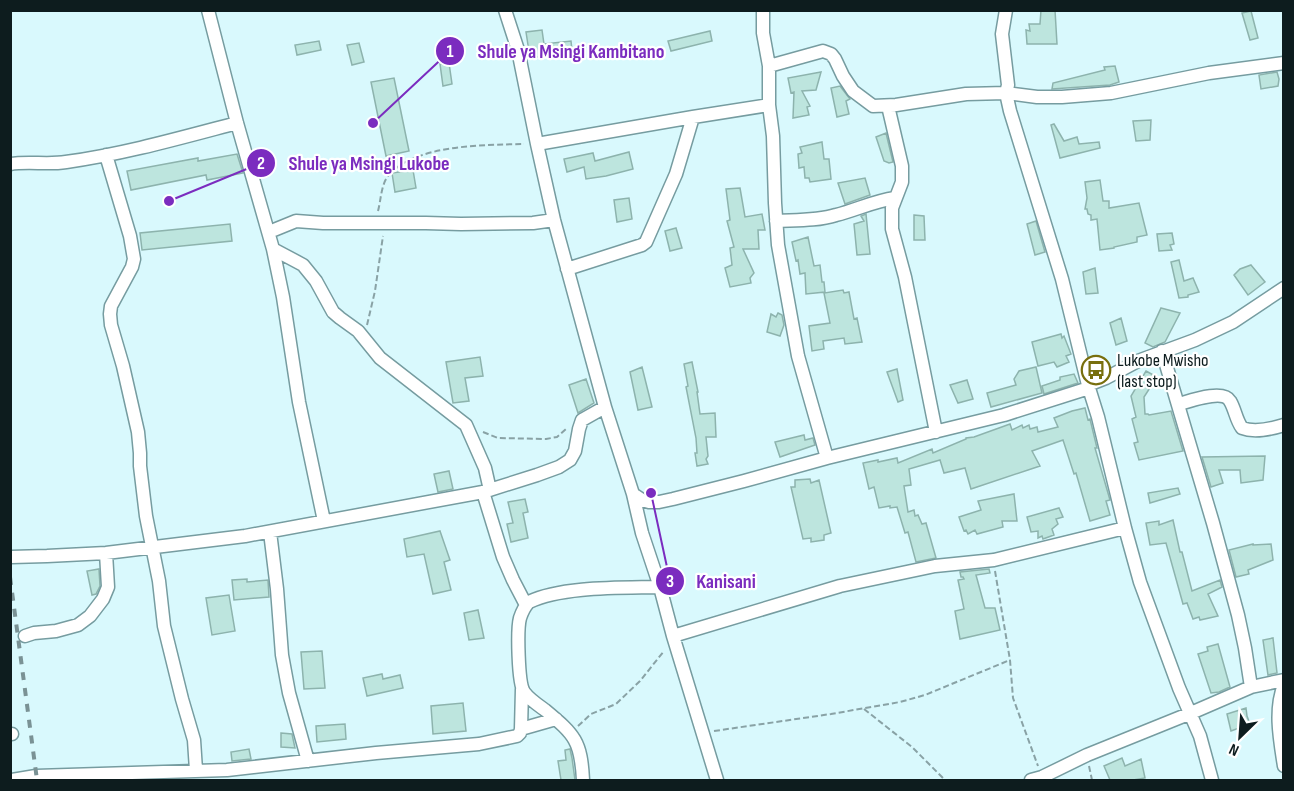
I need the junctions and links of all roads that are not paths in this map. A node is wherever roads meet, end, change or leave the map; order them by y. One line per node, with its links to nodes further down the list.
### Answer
1 (208, 10): 11 (street)
2 (505, 10): 12 (street)
3 (763, 10): 6 (street)
4 (1006, 10): 7 (street)
5 (1284, 63): 7 (street)
6 (769, 66): 8 (street); 9 (street)
7 (1006, 93): 9 (street); 23 (street)
8 (770, 105): 10 (street); 17 (street)
9 (888, 106): 15 (street)
10 (693, 117): 12 (street); 20 (street)
11 (237, 123): 13 (street); 18 (street)
12 (537, 144): 16 (street)
13 (106, 155): 14 (street); 34 (street)
14 (10, 164)
15 (895, 198): 17 (street); 27 (street)
16 (554, 220): 18 (street); 20 (street)
17 (776, 221): 28 (street)
18 (269, 232): 19 (street)
19 (273, 249): 29 (street); 31 (street)
20 (567, 269): 25 (street)
21 (1284, 288): 22 (street)
22 (1162, 351): 23 (street); 24 (street)
23 (1088, 386): 27 (street); 32 (street)
24 (1179, 404): 26 (street); 43 (street)
25 (605, 407): 29 (street); 30 (street)
26 (1284, 425)
27 (936, 432): 28 (street)
28 (826, 458): 30 (street)
29 (487, 491): 31 (street); 38 (street)
30 (633, 494): 37 (street)
31 (324, 521): 33 (street)
32 (1125, 528): 40 (street); 45 (street)
33 (270, 532): 34 (street); 48 (street)
34 (152, 548): 35 (street); 50 (street)
35 (106, 553): 36 (street); 39 (street)
36 (11, 556)
37 (660, 587): 38 (street); 40 (street)
38 (526, 605): 44 (street)
39 (25, 636)
40 (673, 638): 55 (street)
41 (1284, 680): 43 (street)
42 (1284, 685): 49 (street)
43 (1251, 687): 45 (street)
44 (522, 689): 46 (street); 47 (street)
45 (1191, 713): 52 (street); 56 (street)
46 (556, 719): 47 (street); 54 (street)
47 (521, 729): 48 (street)
48 (308, 761): 50 (street)
49 (1284, 766)
50 (196, 770): 51 (street)
51 (128, 776): 53 (street)
52 (1036, 779)
53 (12, 780)
54 (583, 780)
55 (717, 780)
56 (1212, 780)

